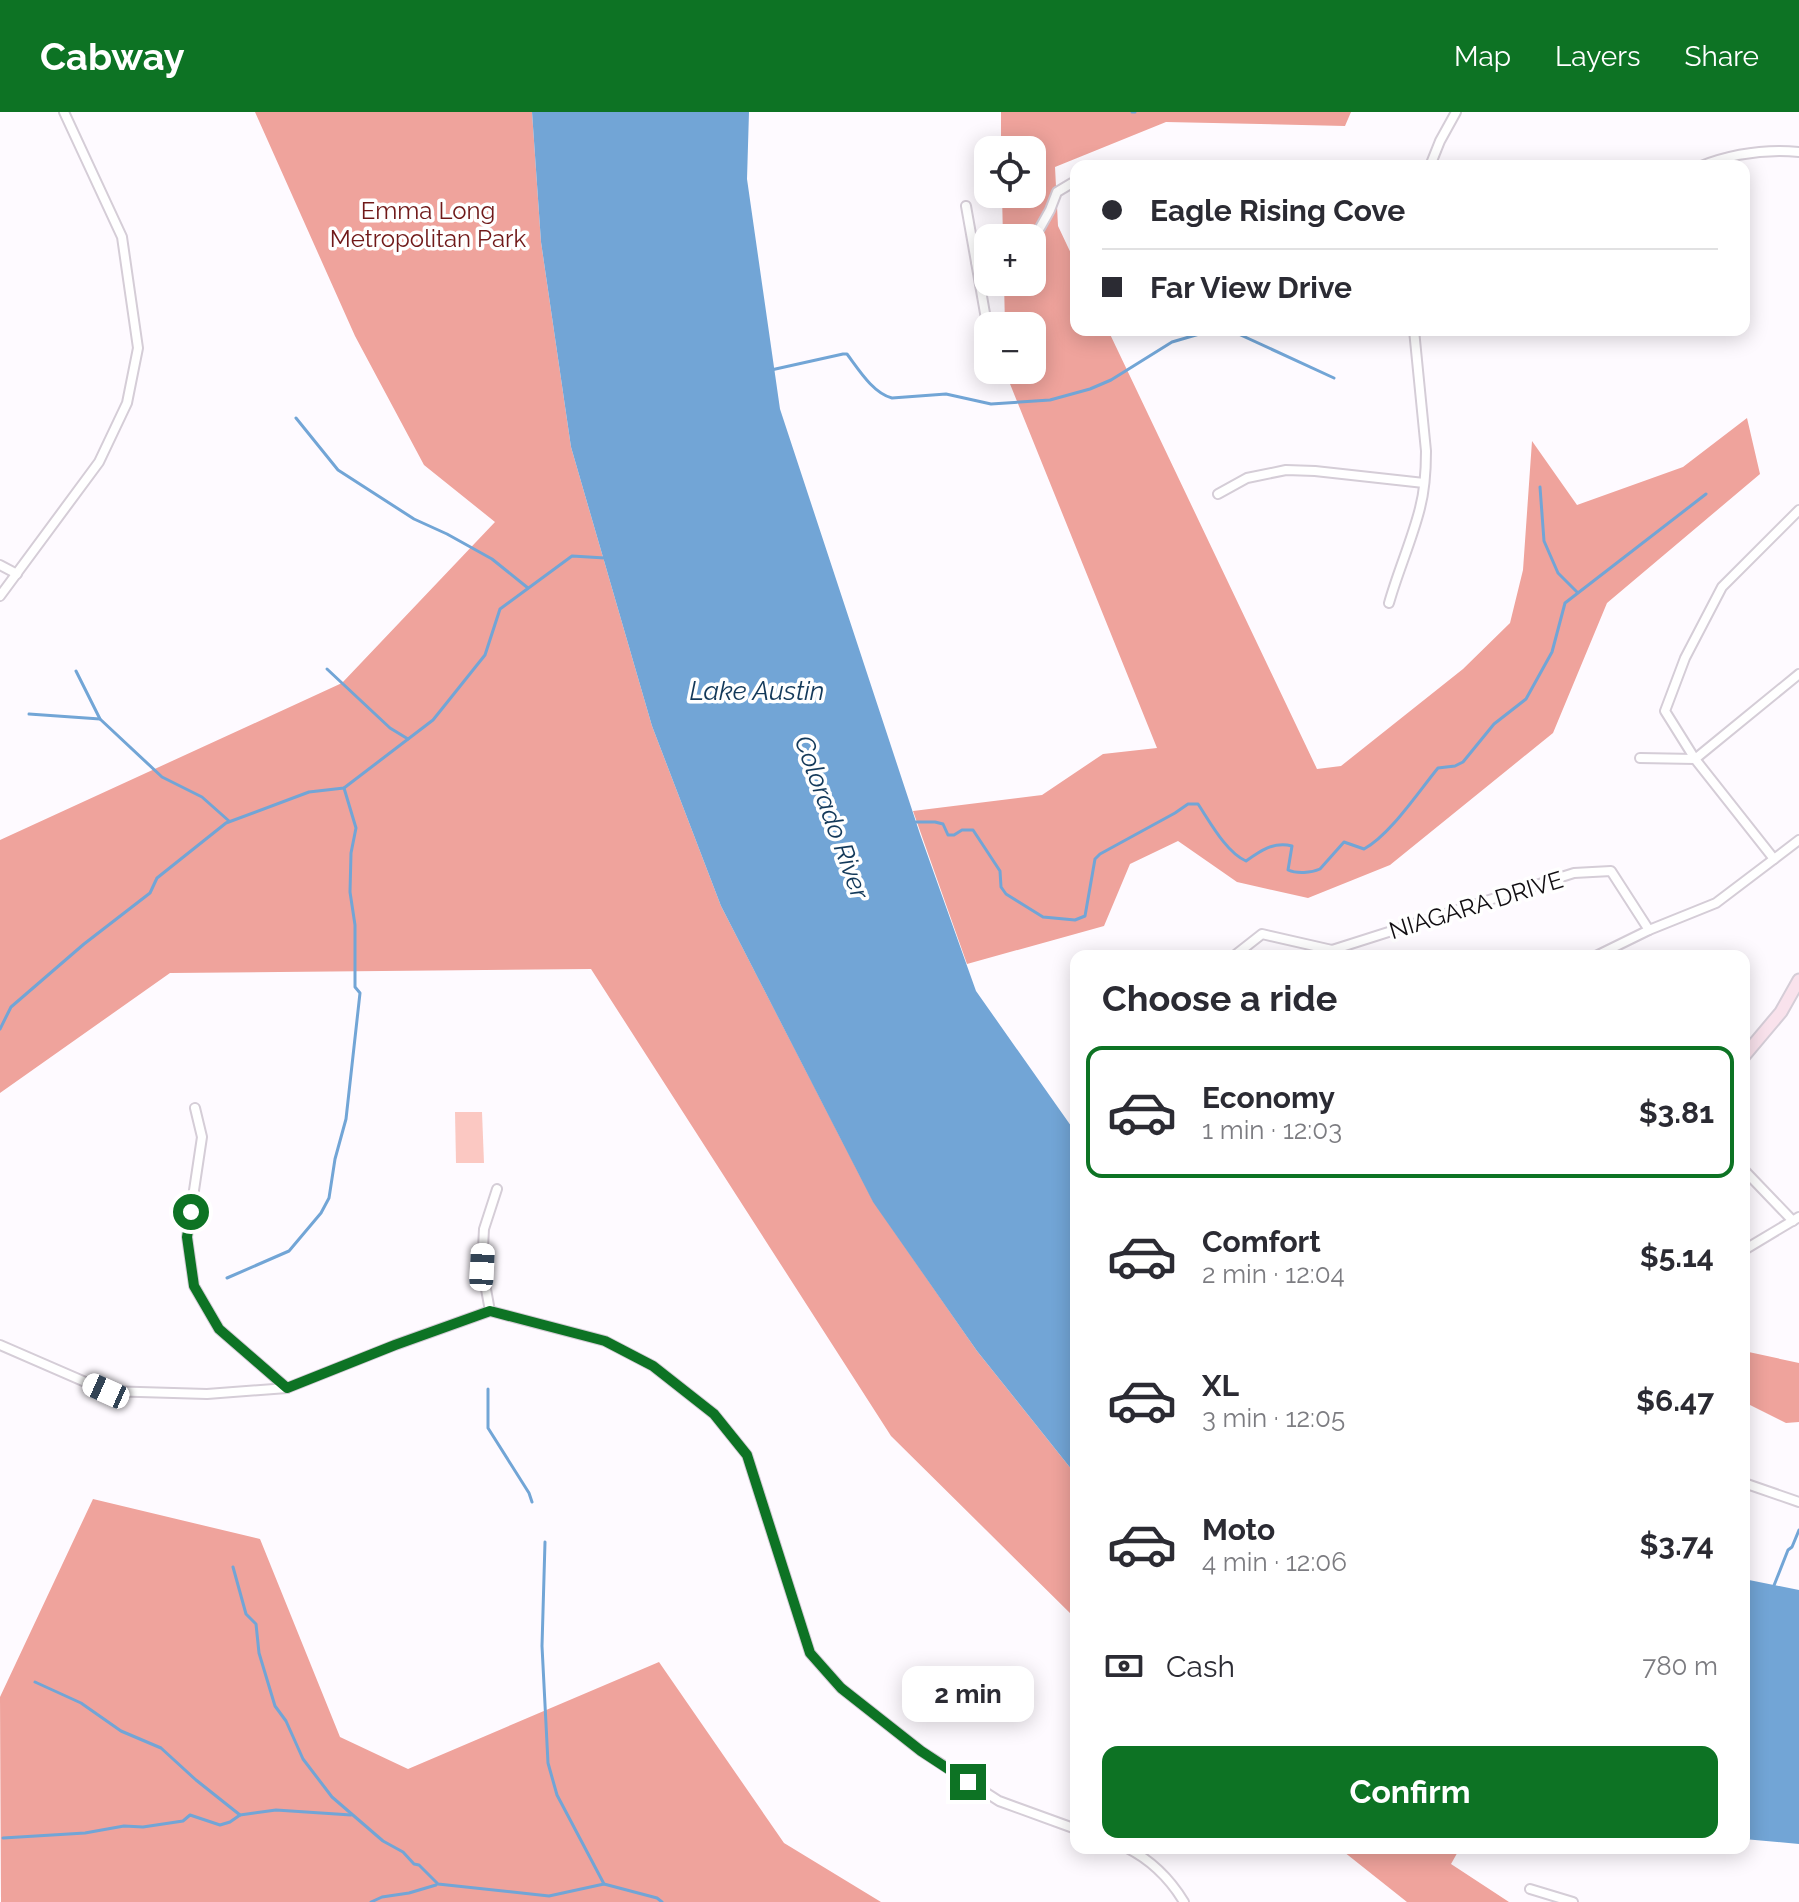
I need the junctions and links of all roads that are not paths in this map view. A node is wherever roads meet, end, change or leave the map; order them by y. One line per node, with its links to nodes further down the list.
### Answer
1 (64, 112): 15 (street)
2 (1456, 112): 4 (street)
3 (1799, 152): 5 (street)
4 (1432, 160)
5 (1718, 160)
6 (1070, 184): 8 (street)
7 (966, 206): 9 (street)
8 (1042, 224)
9 (974, 251)
10 (1415, 336): 11 (street)
11 (1424, 483): 12 (street); 17 (street)
12 (1218, 494)
13 (1797, 515): 20 (street)
14 (0, 565): 15 (street)
15 (17, 574): 16 (street)
16 (0, 596)
17 (1389, 603)
18 (1799, 674): 20 (street)
19 (1640, 758): 20 (street)
20 (1695, 759): 22 (street)
21 (1799, 840): 22 (street)
22 (1774, 859): 23 (street)
23 (1649, 930): 25 (street, NIAGARA DRIVE); 27 (street)
24 (1245, 950): 26 (street, NIAGARA DRIVE)
25 (1332, 950)
26 (1332, 950)
27 (1608, 950)
28 (1799, 980): 29 (street)
29 (1750, 1049)
30 (195, 1108): 37 (street)
31 (1750, 1176): 33 (street)
32 (497, 1189): 35 (street)
33 (1796, 1219): 34 (street)
34 (1750, 1246)
35 (490, 1311): 37 (street); 40 (street)
36 (0, 1345): 37 (street)
37 (287, 1388)
38 (1750, 1485): 39 (street)
39 (1799, 1502)
40 (1070, 1827)
41 (1136, 1854): 43 (street)
42 (1530, 1889): 44 (street)
43 (1184, 1902)
44 (1573, 1902)

